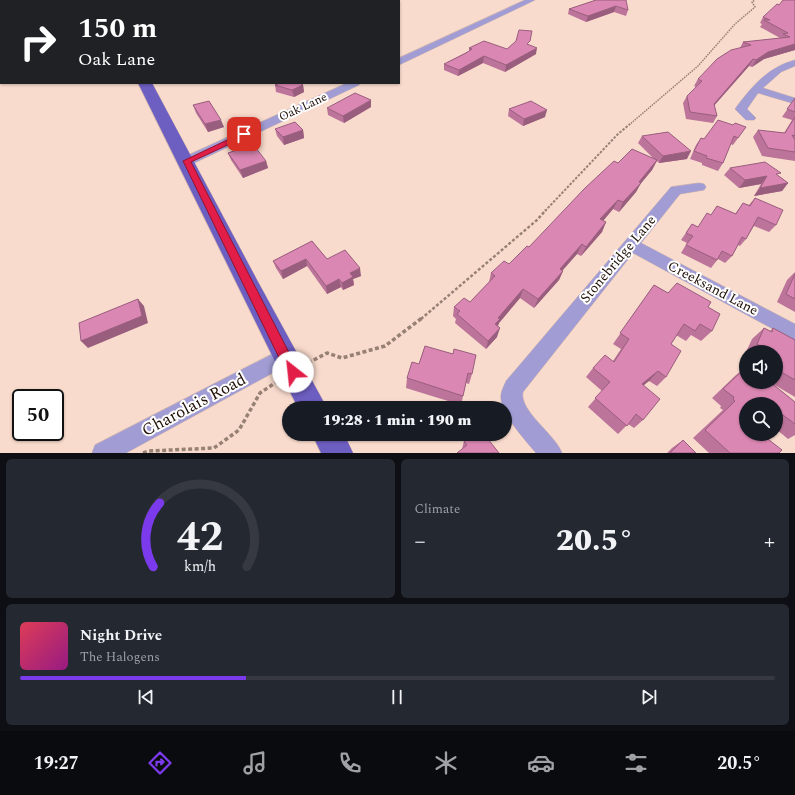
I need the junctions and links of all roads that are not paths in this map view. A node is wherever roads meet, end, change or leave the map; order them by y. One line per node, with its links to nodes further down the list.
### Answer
1 (531, 0): 2 (street)
2 (400, 62)
3 (795, 63): 6 (street)
4 (145, 84): 9 (main road)
5 (353, 84): 9 (street, Oak Lane)
6 (756, 89): 7 (street); 8 (street)
7 (795, 101)
8 (750, 118)
9 (187, 161): 13 (main road)
10 (699, 187): 11 (street, Stonebridge Lane)
11 (630, 244): 12 (street, Creeksand Lane); 18 (street, Stonebridge Lane)
12 (795, 333)
13 (288, 364): 14 (main road); 16 (street, Charolais Road)
14 (309, 401)
15 (331, 441): 17 (main road)
16 (103, 453)
17 (338, 453)
18 (551, 453)

